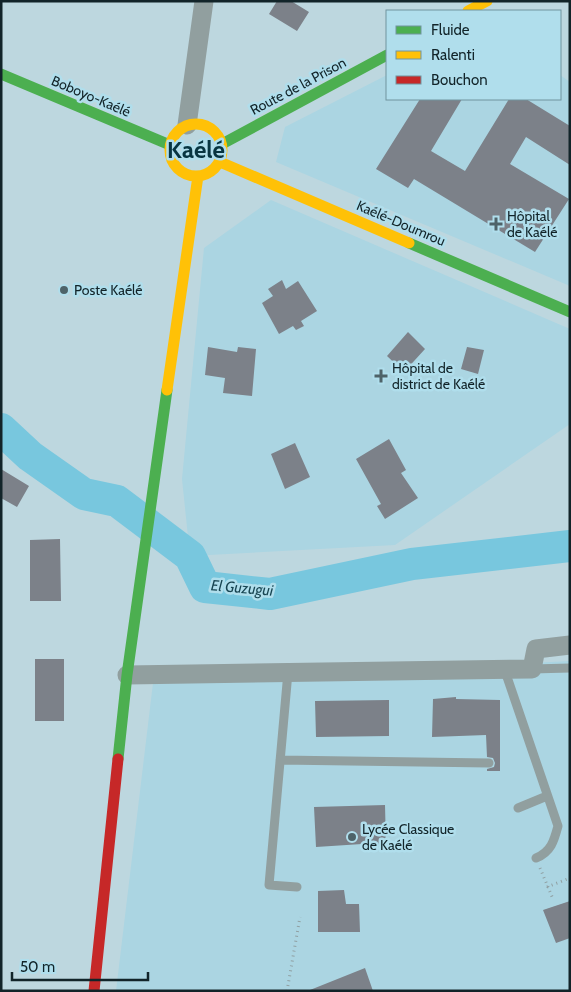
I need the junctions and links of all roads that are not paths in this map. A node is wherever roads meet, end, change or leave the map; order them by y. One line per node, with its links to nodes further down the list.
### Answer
1 (204, 1): 6 (street)
2 (487, 1): 3 (main road)
3 (470, 10)
4 (386, 56): 8 (main road, Route de la Prison)
5 (1, 74): 7 (main road, Boboyo-Kaélé)
6 (187, 125): 7 (main road); 8 (main road)
7 (170, 144): 10 (main road)
8 (222, 144): 9 (main road)
9 (220, 162): 10 (main road); 11 (main road, Kaélé-Doumrou)
10 (198, 176): 17 (main road)
11 (570, 312)
12 (570, 645): 14 (street)
13 (570, 668): 14 (lane)
14 (532, 669): 15 (street)
15 (505, 671): 16 (street); 20 (lane)
16 (288, 672): 17 (street); 18 (lane)
17 (127, 675): 24 (main road)
18 (280, 760): 19 (lane); 23 (lane)
19 (489, 762)
20 (547, 796): 21 (lane); 22 (lane)
21 (518, 808)
22 (536, 858)
23 (297, 887)
24 (94, 991)

